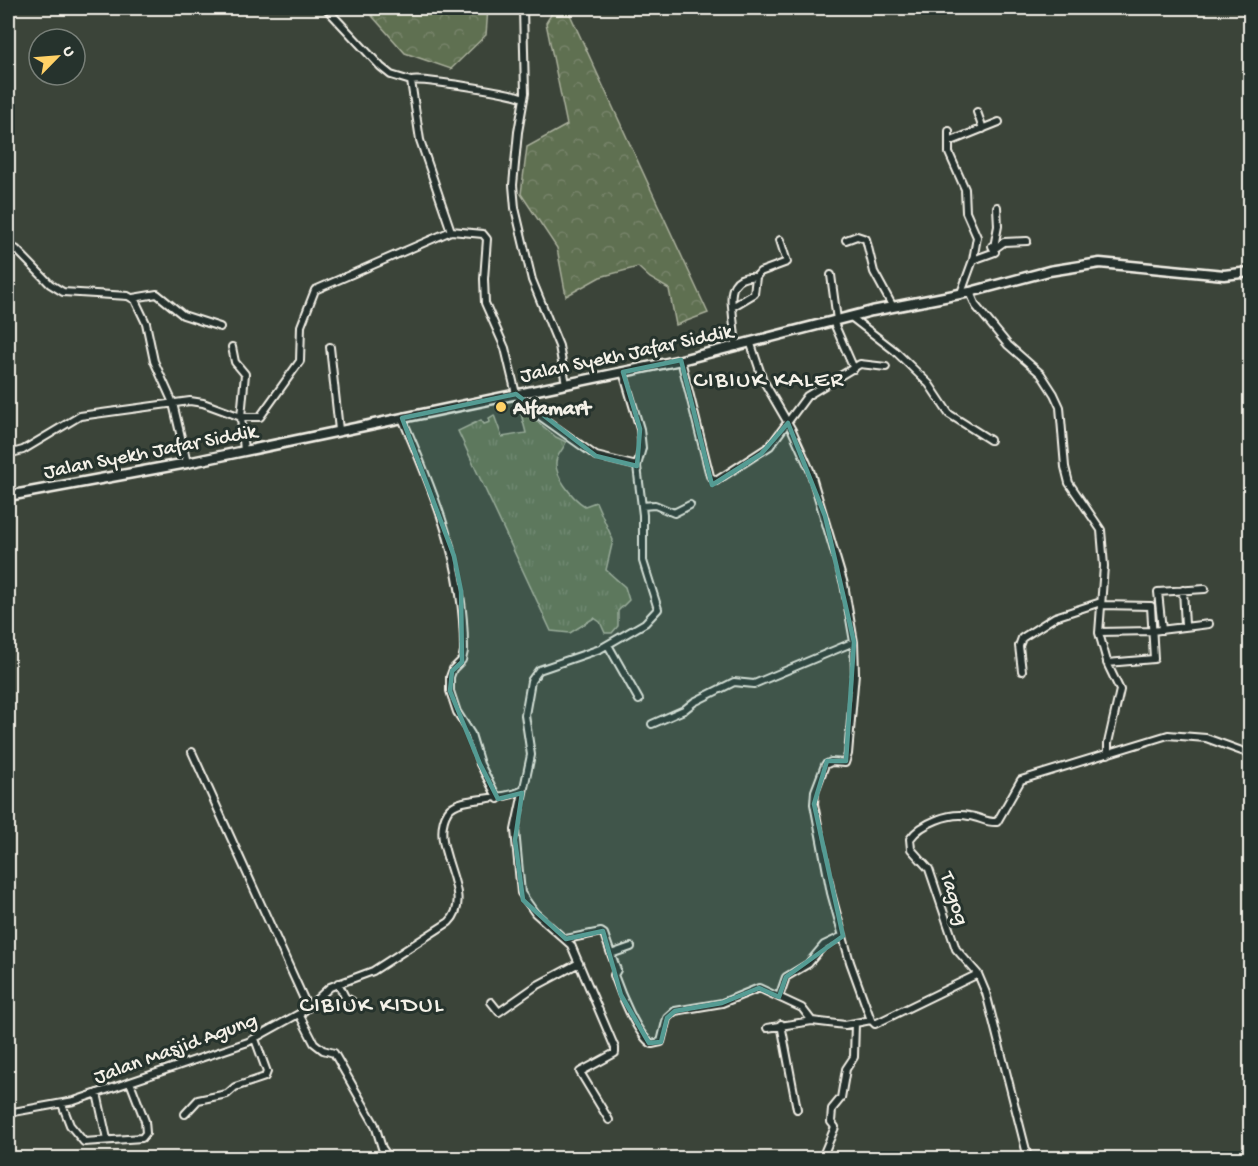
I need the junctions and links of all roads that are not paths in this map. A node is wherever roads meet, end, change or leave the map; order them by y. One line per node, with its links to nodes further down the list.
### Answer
1 (326, 8): 3 (street)
2 (522, 8): 4 (street)
3 (411, 81): 4 (street); 11 (street)
4 (524, 98): 37 (street)
5 (977, 112): 7 (street)
6 (999, 122): 7 (street)
7 (983, 129): 9 (street)
8 (949, 131): 9 (street)
9 (949, 142): 17 (street)
10 (997, 207): 15 (street)
11 (451, 231): 38 (street); 40 (street)
12 (780, 240): 20 (street)
13 (846, 240): 25 (street)
14 (1027, 241): 15 (street)
15 (994, 247): 17 (street)
16 (8, 249): 23 (street)
17 (973, 260): 22 (street)
18 (1251, 272): 21 (main road, Jalan Syekh Jafar Siddik)
19 (831, 274): 27 (street)
20 (756, 277): 24 (street); 24 (street)
21 (970, 292): 22 (main road, Jalan Syekh Jafar Siddik); 54 (street)
22 (961, 293): 25 (main road, Jalan Syekh Jafar Siddik)
23 (133, 298): 28 (street); 39 (street)
24 (732, 307): 32 (street)
25 (893, 307): 26 (main road, Jalan Syekh Jafar Siddik)
26 (851, 317): 27 (main road, Jalan Syekh Jafar Siddik); 44 (street)
27 (835, 321): 29 (main road, Jalan Syekh Jafar Siddik); 35 (street)
28 (220, 327)
29 (751, 344): 32 (main road, Jalan Syekh Jafar Siddik); 42 (street)
30 (232, 347): 40 (street)
31 (330, 347): 43 (street)
32 (736, 347): 33 (main road, Jalan Syekh Jafar Siddik)
33 (681, 360): 36 (main road, Jalan Syekh Jafar Siddik); 42 (street)
34 (886, 368): 35 (street)
35 (854, 369): 42 (street)
36 (623, 372): 37 (main road, Jalan Syekh Jafar Siddik); 48 (street)
37 (566, 384): 38 (main road, Jalan Syekh Jafar Siddik)
38 (516, 394): 41 (main road, Jalan Syekh Jafar Siddik); 48 (street)
39 (174, 403): 40 (street); 46 (street); 47 (street)
40 (241, 417): 45 (street)
41 (402, 418): 43 (main road, Jalan Syekh Jafar Siddik); 70 (street)
42 (788, 423): 60 (street)
43 (339, 430): 45 (main road, Jalan Syekh Jafar Siddik)
44 (990, 440)
45 (244, 451): 47 (main road, Jalan Syekh Jafar Siddik)
46 (8, 454)
47 (187, 464): 49 (main road, Jalan Syekh Jafar Siddik)
48 (637, 466): 51 (street)
49 (8, 496)
50 (690, 505): 51 (street)
51 (642, 506): 61 (street)
52 (1205, 588): 53 (street)
53 (1183, 590): 56 (street); 57 (street)
54 (1101, 604): 58 (street); 59 (street); 63 (street)
55 (1209, 624): 56 (street)
56 (1185, 625): 57 (street)
57 (1162, 630): 58 (street)
58 (1152, 631): 59 (street); 62 (street)
59 (1099, 632): 62 (street)
60 (854, 642): 65 (street); 71 (street)
61 (608, 645): 64 (street); 69 (street)
62 (1107, 663): 67 (street)
63 (1022, 671)
64 (639, 700)
65 (652, 724)
66 (192, 752): 81 (street)
67 (1108, 754): 68 (street); 76 (street, Tagog)
68 (1251, 754)
69 (523, 790): 70 (street, Jalan Masjid Agung); 72 (street)
70 (498, 799): 77 (street, Jalan Masjid Agung)
71 (843, 936): 78 (street); 83 (street)
72 (566, 939): 74 (street); 75 (street)
73 (631, 947): 74 (street)
74 (611, 954): 78 (street)
75 (579, 963): 80 (street); 95 (street)
76 (978, 974): 83 (street); 100 (street, Tagog)
77 (338, 983): 79 (street); 81 (street, Jalan Masjid Agung)
78 (779, 997): 84 (street)
79 (352, 1001)
80 (491, 1002)
81 (308, 1008): 82 (street, Jalan Masjid Agung)
82 (299, 1014): 88 (street, Jalan Masjid Agung); 98 (street)
83 (871, 1020): 85 (street)
84 (812, 1021): 85 (street); 86 (street)
85 (855, 1023): 99 (street)
86 (781, 1024): 87 (street); 92 (street)
87 (767, 1028)
88 (255, 1039): 89 (street, Jalan Masjid Agung); 94 (street)
89 (130, 1082): 90 (street, Jalan Masjid Agung); 96 (street)
90 (98, 1093): 91 (street, Jalan Masjid Agung); 96 (street)
91 (62, 1104): 93 (street, Jalan Masjid Agung); 96 (street)
92 (797, 1109)
93 (8, 1113)
94 (185, 1114)
95 (609, 1120)
96 (107, 1139)
97 (1251, 1151): 101 (street)
98 (394, 1158)
99 (822, 1158)
100 (1028, 1158)
101 (1234, 1158)

